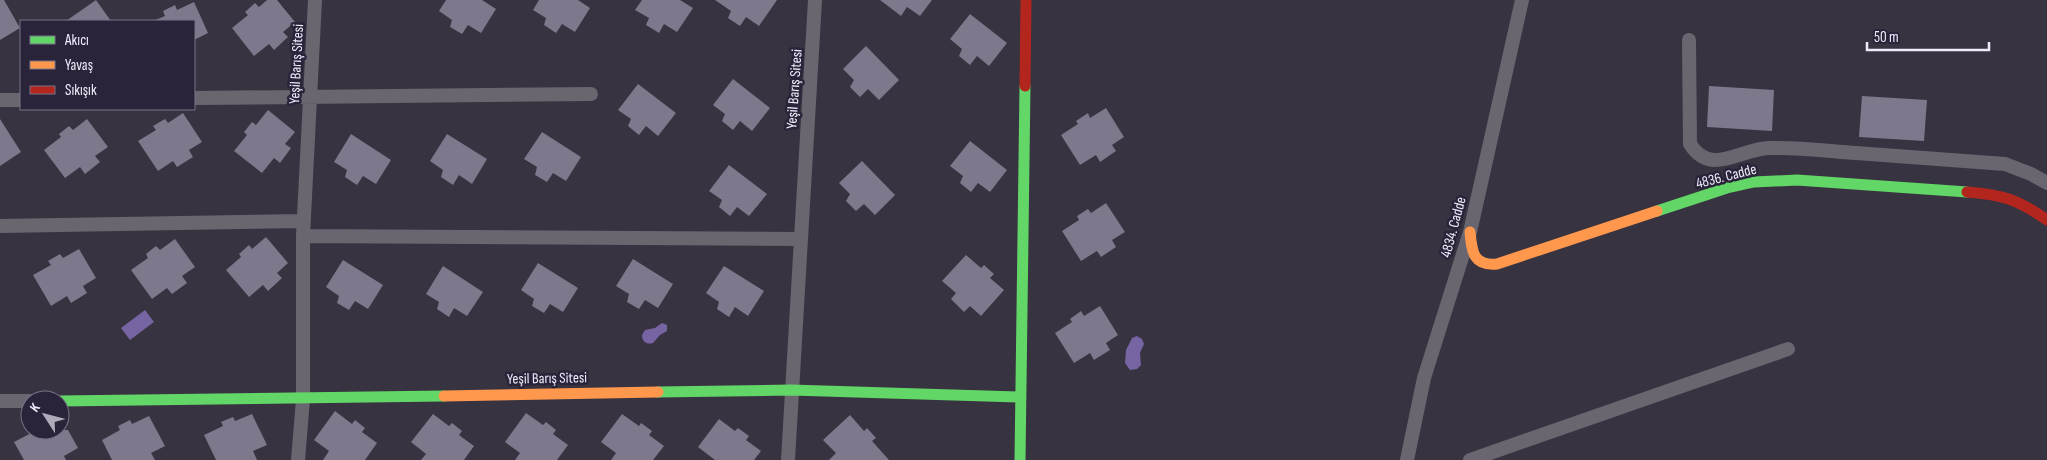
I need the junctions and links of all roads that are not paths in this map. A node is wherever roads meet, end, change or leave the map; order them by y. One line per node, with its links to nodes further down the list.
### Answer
1 (316, 0): 7 (street, Yeşil Barış Sitesi)
2 (816, 0): 17 (street, Yeşil Barış Sitesi)
3 (1026, 0): 20 (street)
4 (1522, 0): 15 (street, 4834. Cadde)
5 (1689, 40): 11 (street)
6 (591, 94): 7 (street)
7 (310, 97): 8 (street); 13 (street, Yeşil Barış Sitesi)
8 (195, 98)
9 (0, 100): 10 (street)
10 (20, 100)
11 (2047, 183)
12 (2047, 220): 15 (street, 4836. Cadde)
13 (304, 221): 14 (street); 16 (street, Yeşil Barış Sitesi)
14 (0, 226)
15 (1470, 232): 28 (street, 4834. Cadde)
16 (303, 236): 17 (street); 21 (street, Yeşil Barış Sitesi)
17 (801, 239): 19 (street, Yeşil Barış Sitesi)
18 (1788, 349): 29 (street)
19 (791, 390): 20 (street, Yeşil Barış Sitesi); 21 (street, Yeşil Barış Sitesi); 26 (street, Yeşil Barış Sitesi)
20 (1021, 397): 27 (street)
21 (303, 399): 24 (street, Yeşil Barış Sitesi); 25 (street, Yeşil Barış Sitesi)
22 (0, 401): 23 (street)
23 (20, 401)
24 (70, 401)
25 (298, 460)
26 (788, 460)
27 (1020, 460)
28 (1407, 460)
29 (1470, 460)

